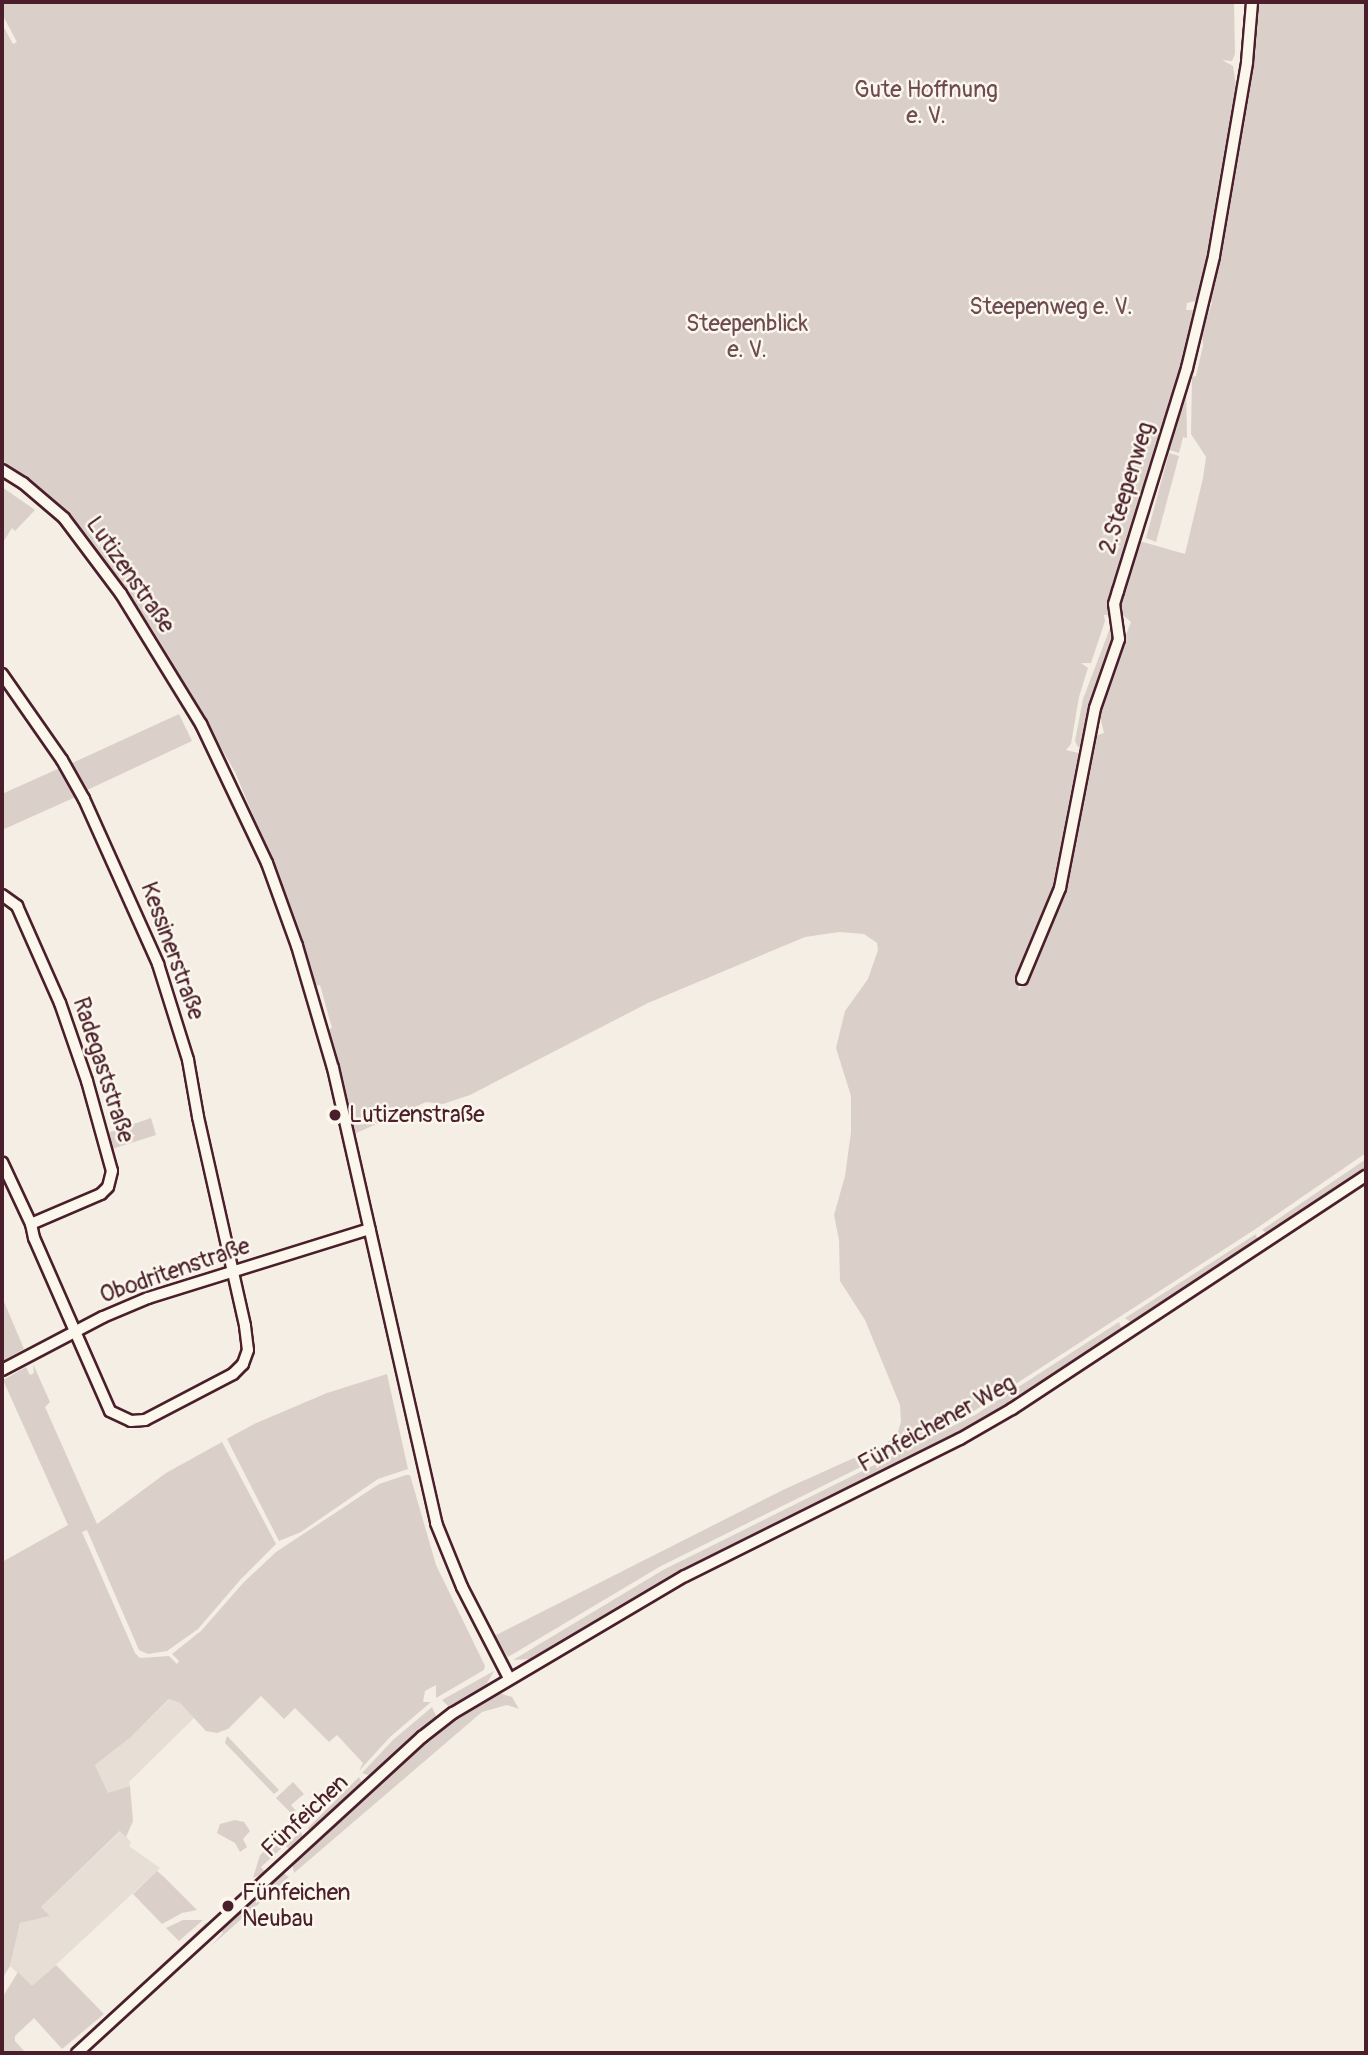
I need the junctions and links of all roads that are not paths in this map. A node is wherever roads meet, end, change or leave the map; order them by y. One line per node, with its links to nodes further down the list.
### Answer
1 (1252, 2): 5 (street, 2.Steepenweg)
2 (2, 470): 9 (street, Lutizenstraße)
3 (2, 674): 10 (street, Kessinerstraße)
4 (2, 895): 8 (street, Radegaststraße)
5 (1022, 979)
6 (2, 1161): 8 (street)
7 (1366, 1176): 13 (street, Fünfeichener Weg)
8 (32, 1224): 11 (street)
9 (369, 1229): 10 (street, Obodritenstraße); 13 (street, Lutizenstraße)
10 (232, 1271): 11 (street, Obodritenstraße); 11 (street, Kessinerstraße)
11 (75, 1331): 12 (street, Obodritenstraße)
12 (2, 1370)
13 (509, 1678): 14 (street, Fünfeichen)
14 (78, 2053)

